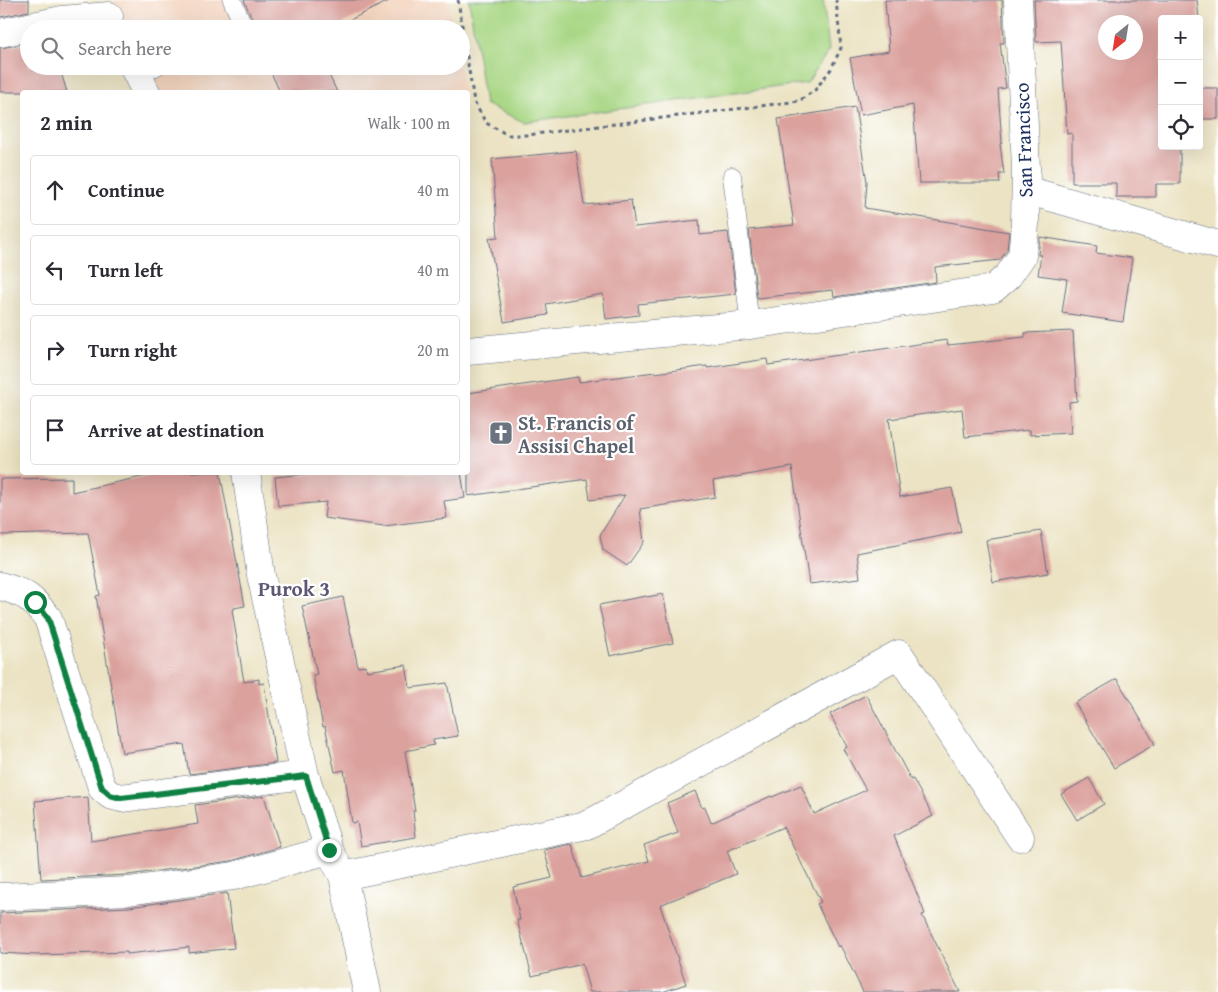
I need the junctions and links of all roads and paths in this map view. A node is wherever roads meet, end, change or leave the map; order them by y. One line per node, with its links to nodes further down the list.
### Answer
1 (232, 0): 7 (lane)
2 (458, 0): 8 (path)
3 (836, 0): 11 (path)
4 (1018, 0): 13 (street, San Francisco)
5 (108, 15): 6 (street)
6 (62, 20)
7 (241, 20)
8 (461, 20)
9 (20, 29): 10 (street)
10 (0, 33)
11 (470, 75)
12 (732, 176): 15 (lane)
13 (1026, 190): 14 (street); 15 (street, San Francisco)
14 (1218, 245)
15 (750, 325): 16 (street)
16 (470, 351)
17 (246, 475): 19 (street)
18 (0, 586): 19 (street)
19 (306, 776): 21 (street)
20 (1020, 837): 22 (street)
21 (329, 850): 22 (street); 23 (street)
22 (343, 876): 24 (street)
23 (0, 897)
24 (367, 992)

